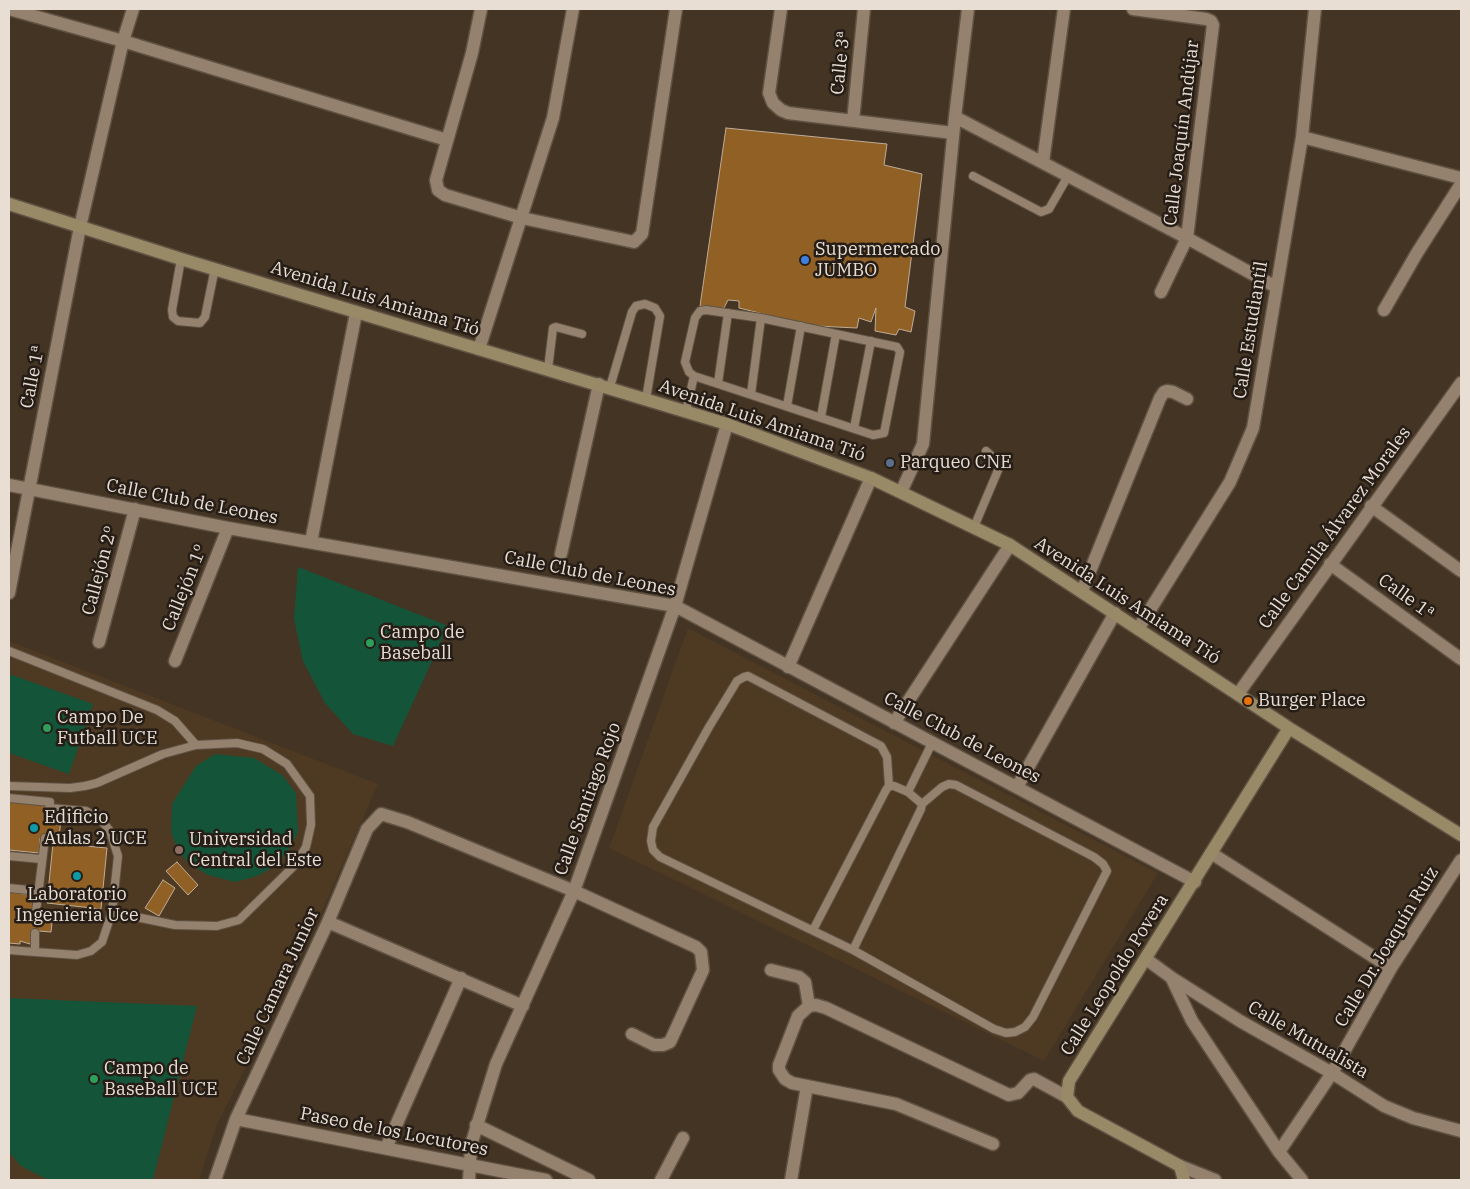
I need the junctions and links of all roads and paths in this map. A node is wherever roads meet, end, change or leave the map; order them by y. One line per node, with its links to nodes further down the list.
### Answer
1 (9, 9): 12 (street)
2 (133, 9): 12 (street, Calle 1ª)
3 (481, 9): 17 (street)
4 (573, 9): 24 (street)
5 (676, 9): 24 (street)
6 (781, 9): 14 (street)
7 (864, 9): 14 (street, Calle 3ª)
8 (968, 9): 13 (street)
9 (1064, 9): 18 (street)
10 (1133, 9): 26 (street, Calle Joaquín Andújar)
11 (1315, 9): 16 (street, Calle Estudiantil)
12 (123, 41): 17 (street); 25 (street, Calle 1ª)
13 (955, 117): 15 (street); 18 (street)
14 (853, 121): 15 (street)
15 (953, 133): 57 (street)
16 (1302, 137): 21 (street); 29 (street, Calle Estudiantil)
17 (447, 140): 24 (street)
18 (1042, 162): 20 (street)
19 (973, 176): 20 (lane)
20 (1068, 176): 26 (street)
21 (1461, 178)
22 (1461, 184): 31 (street)
23 (9, 204): 25 (main road, Avenida Luis Amiama Tió)
24 (522, 218): 39 (street)
25 (80, 227): 27 (main road, Avenida Luis Amiama Tió); 56 (street, Calle 1ª)
26 (1187, 238): 29 (street); 30 (street)
27 (182, 259): 28 (main road, Avenida Luis Amiama Tió); 28 (lane)
28 (215, 268): 32 (main road, Avenida Luis Amiama Tió)
29 (1276, 287): 71 (street, Calle Estudiantil)
30 (1161, 292)
31 (1384, 310)
32 (356, 313): 39 (main road, Avenida Luis Amiama Tió); 62 (street)
33 (728, 313): 34 (lane); 41 (lane); 42 (lane)
34 (761, 318): 35 (lane); 45 (lane)
35 (801, 326): 37 (lane); 48 (lane)
36 (582, 334): 40 (lane)
37 (836, 334): 38 (lane); 50 (lane)
38 (871, 340): 52 (lane); 52 (lane)
39 (479, 349): 40 (main road, Avenida Luis Amiama Tió)
40 (548, 369): 44 (main road, Avenida Luis Amiama Tió)
41 (694, 376): 42 (lane); 49 (lane)
42 (718, 383): 45 (lane)
43 (1461, 383): 58 (street, Calle Camila Álvarez Morales)
44 (605, 386): 46 (main road, Avenida Luis Amiama Tió); 46 (lane); 64 (street)
45 (750, 394): 48 (lane)
46 (646, 399): 49 (main road, Avenida Luis Amiama Tió)
47 (1188, 399): 67 (street)
48 (787, 406): 50 (lane)
49 (686, 411): 51 (main road, Avenida Luis Amiama Tió)
50 (821, 417): 52 (lane)
51 (727, 424): 54 (main road, Avenida Luis Amiama Tió); 69 (street, Calle Santiago Rojo)
52 (854, 428)
53 (986, 451): 60 (lane)
54 (871, 478): 57 (main road, Avenida Luis Amiama Tió); 76 (street)
55 (9, 485): 56 (street, Calle Club de Leones)
56 (29, 488): 59 (street, Calle Club de Leones); 68 (street, Calle 1ª)
57 (901, 492): 60 (main road, Avenida Luis Amiama Tió)
58 (1371, 506): 65 (street, Calle Camila Álvarez Morales); 66 (street)
59 (135, 509): 61 (street, Calle Club de Leones); 72 (street, Callejón 2º)
60 (974, 527): 63 (main road, Avenida Luis Amiama Tió)
61 (228, 528): 62 (street, Calle Club de Leones); 75 (street, Callejón 1º)
62 (311, 542): 69 (street, Calle Club de Leones)
63 (1010, 545): 67 (main road, Avenida Luis Amiama Tió); 78 (street)
64 (561, 554)
65 (1330, 564): 74 (street, Calle 1ª); 77 (street, Calle Camila Álvarez Morales)
66 (1461, 571)
67 (1082, 592): 70 (main road, Avenida Luis Amiama Tió)
68 (9, 593)
69 (675, 606): 76 (street, Calle Club de Leones); 99 (street, Calle Santiago Rojo)
70 (1115, 613): 71 (main road, Avenida Luis Amiama Tió); 84 (street)
71 (1138, 629): 77 (main road, Avenida Luis Amiama Tió)
72 (99, 642)
73 (9, 651): 81 (lane)
74 (1461, 659)
75 (175, 661)
76 (788, 667): 78 (street, Calle Club de Leones)
77 (1238, 694): 79 (main road, Avenida Luis Amiama Tió)
78 (894, 723): 80 (street, Calle Club de Leones)
79 (1289, 728): 90 (main road, Avenida Luis Amiama Tió); 92 (main road, Calle Leopoldo Povera)
80 (932, 743): 84 (street, Calle Club de Leones); 85 (lane)
81 (196, 745): 82 (lane); 101 (lane)
82 (9, 786)
83 (889, 786): 85 (lane); 103 (lane); 103 (lane)
84 (1017, 787): 96 (street, Calle Club de Leones)
85 (908, 792): 87 (lane)
86 (9, 798): 88 (lane)
87 (922, 804): 106 (lane); 106 (lane)
88 (49, 808): 89 (lane); 101 (lane)
89 (48, 816)
90 (1461, 835)
91 (45, 838): 94 (lane)
92 (1211, 853): 96 (main road, Calle Leopoldo Povera); 109 (street)
93 (9, 856): 94 (lane)
94 (42, 859): 98 (lane)
95 (1461, 860): 109 (street, Calle Dr. Joaquín Ruiz)
96 (1195, 882): 108 (main road, Calle Leopoldo Povera)
97 (9, 888): 98 (lane)
98 (38, 891): 100 (lane)
99 (574, 891): 102 (street, Calle Camara Junior); 113 (street, Calle Santiago Rojo); 115 (street)
100 (36, 912)
101 (112, 912): 107 (lane)
102 (328, 922): 111 (street); 119 (street, Calle Camara Junior)
103 (813, 930): 106 (lane)
104 (35, 933): 107 (lane)
105 (9, 950): 107 (lane)
106 (853, 950)
107 (35, 952)
108 (1146, 959): 112 (street, Calle Mutualista); 118 (main road, Calle Leopoldo Povera)
109 (1391, 968): 116 (street, Calle Dr. Joaquín Ruiz)
110 (771, 970): 114 (street)
111 (460, 978): 113 (street); 124 (street)
112 (1172, 978): 116 (street, Calle Mutualista); 125 (street)
113 (523, 1006): 120 (street, Calle Santiago Rojo)
114 (808, 1006): 117 (street); 118 (street)
115 (632, 1034)
116 (1332, 1073): 121 (street, Calle Mutualista); 125 (street, Calle Dr. Joaquín Ruiz)
117 (807, 1086): 123 (street); 133 (street)
118 (1067, 1097): 127 (main road)
119 (236, 1119): 124 (street, Paseo de los Locutores); 128 (street, Calle Camara Junior)
120 (476, 1125): 126 (street, Calle Santiago Rojo); 131 (street)
121 (1460, 1126)
122 (683, 1138): 132 (street)
123 (993, 1144)
124 (386, 1148): 126 (street, Paseo de los Locutores)
125 (1278, 1152): 136 (street)
126 (470, 1164): 129 (street, Calle Santiago Rojo); 130 (street, Paseo de los Locutores)
127 (1180, 1166): 134 (main road); 135 (street)
128 (215, 1180)
129 (469, 1180)
130 (546, 1180)
131 (589, 1180)
132 (661, 1180)
133 (791, 1180)
134 (1184, 1180)
135 (1215, 1180)
136 (1302, 1180)

